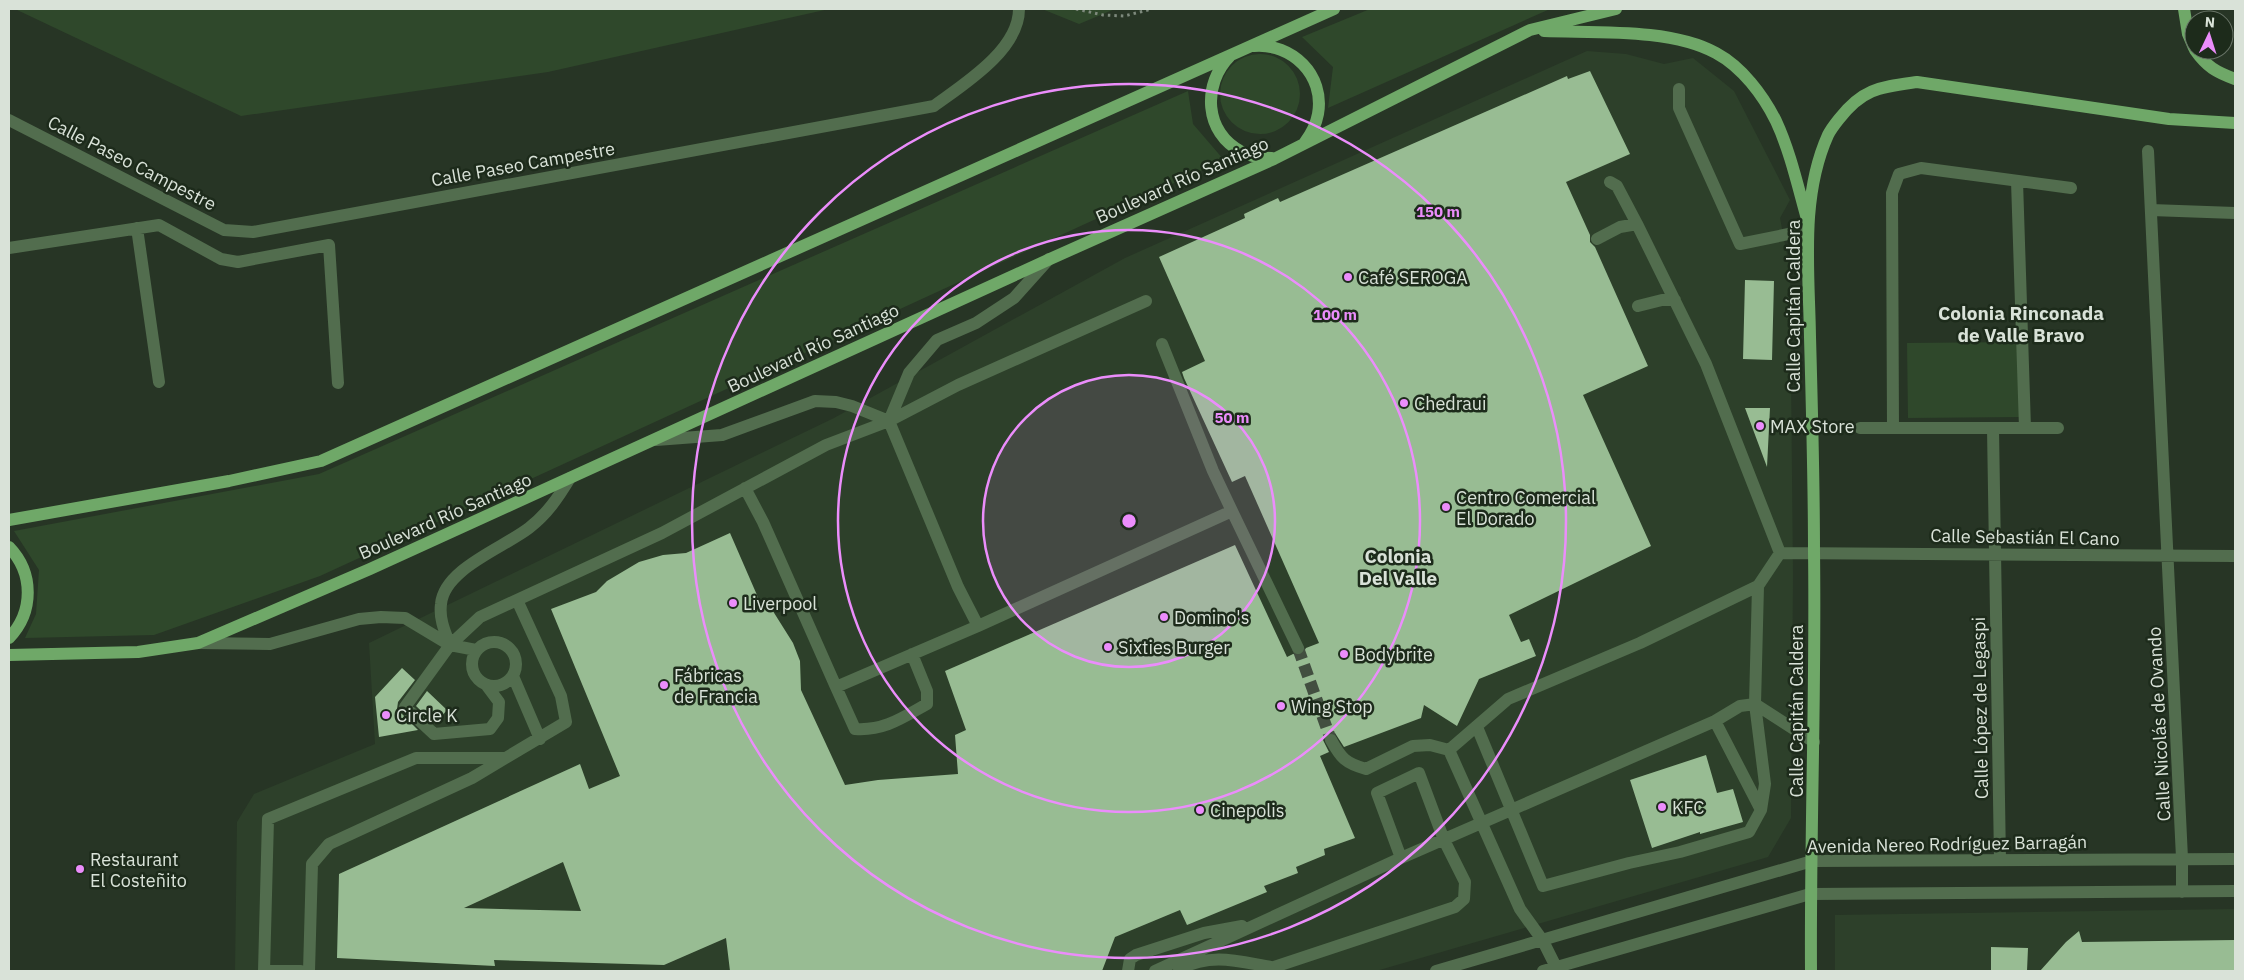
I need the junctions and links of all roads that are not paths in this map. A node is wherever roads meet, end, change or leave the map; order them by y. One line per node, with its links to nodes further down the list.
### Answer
1 (1019, 9): 10 (street, Calle Paseo Campestre)
2 (1334, 9): 5 (main road)
3 (1616, 9): 4 (main road, Boulevard Río Santiago)
4 (1530, 30): 12 (main road, Boulevard Río Santiago); 21 (main road)
5 (1248, 46): 6 (main road); 12 (main road)
6 (1233, 53): 14 (main road); 42 (main road)
7 (2202, 60): 8 (main road)
8 (2235, 79)
9 (1679, 88): 21 (street)
10 (9, 120)
11 (2235, 123): 21 (main road, Calle Capitán Caldera)
12 (1303, 144): 14 (main road, Boulevard Río Santiago)
13 (2148, 151): 18 (street, Calle Nicolás de Ovando)
14 (1274, 158): 25 (main road, Boulevard Río Santiago)
15 (2017, 181): 17 (street); 34 (street); 35 (street)
16 (1610, 182): 20 (street)
17 (2071, 188)
18 (2151, 210): 19 (street); 47 (street, Calle Nicolás de Ovando)
19 (2235, 214)
20 (1637, 224): 23 (street); 26 (street)
21 (1808, 226): 44 (main road, Calle Capitán Caldera)
22 (137, 228): 24 (street); 30 (street); 31 (street)
23 (1596, 239)
24 (9, 248)
25 (1050, 259): 32 (street); 38 (main road, Boulevard Río Santiago)
26 (1675, 300): 28 (street); 45 (street)
27 (1146, 301): 32 (street)
28 (1638, 306)
29 (1162, 344): 41 (street)
30 (158, 382)
31 (338, 383)
32 (889, 421): 38 (street); 40 (street); 51 (street)
33 (1860, 428): 34 (street)
34 (1893, 428): 37 (street)
35 (2025, 428): 36 (street); 37 (street)
36 (2058, 428)
37 (1993, 430): 46 (street, Calle López de Legaspi)
38 (654, 440): 39 (main road, Boulevard Río Santiago)
39 (570, 478): 53 (main road, Boulevard Río Santiago); 54 (street)
40 (745, 488): 50 (street); 61 (street)
41 (1232, 510): 51 (street); 55 (street)
42 (9, 520)
43 (9, 547): 52 (main road)
44 (1814, 552): 45 (street, Calle Sebastián El Cano); 46 (street, Calle Sebastián El Cano); 67 (main road, Calle Capitán Caldera)
45 (1780, 553): 49 (street)
46 (1995, 554): 47 (street, Calle Sebastián El Cano); 77 (street, Calle López de Legaspi)
47 (2169, 556): 48 (street, Calle Sebastián El Cano); 75 (street, Calle Nicolás de Ovando)
48 (2235, 556)
49 (1758, 586): 62 (street); 64 (street)
50 (517, 600): 54 (street); 65 (street)
51 (978, 626): 58 (street)
52 (9, 638)
53 (198, 643): 54 (street); 57 (main road, Boulevard Río Santiago)
54 (450, 645): 56 (street); 60 (street)
55 (1298, 648)
56 (476, 650): 59 (street); 60 (street)
57 (9, 654)
58 (912, 654): 61 (street); 61 (street)
59 (513, 676): 60 (street); 65 (street)
60 (487, 686)
61 (836, 687)
62 (1755, 704): 63 (street); 67 (street); 71 (street)
63 (1715, 721): 70 (street); 71 (street)
64 (1477, 727): 68 (street); 70 (street)
65 (540, 739): 69 (street)
66 (1331, 740): 68 (street)
67 (1814, 742): 78 (main road, Calle Capitán Caldera)
68 (1449, 750): 72 (street)
69 (507, 758): 87 (street); 89 (street)
70 (1512, 810): 71 (street); 72 (street)
71 (1761, 810)
72 (1482, 823): 73 (street); 83 (street)
73 (1444, 840): 74 (street); 74 (street); 84 (street)
74 (1401, 858): 82 (street)
75 (2182, 858): 76 (street, Avenida Nereo Rodríguez Barragán); 77 (street, Avenida Nereo Rodríguez Barragán); 80 (street, Calle Nicolás de Ovando)
76 (2235, 859)
77 (2000, 860): 78 (street, Avenida Nereo Rodríguez Barragán)
78 (1812, 861): 81 (main road, Calle Capitán Caldera); 83 (street, Avenida Nereo Rodríguez Barragán)
79 (2235, 891): 80 (street)
80 (2182, 892): 81 (street)
81 (1810, 894): 86 (street); 95 (main road, Calle Capitán Caldera)
82 (1264, 921): 85 (street); 90 (street)
83 (1543, 941): 86 (street); 93 (street, Avenida Nereo Rodríguez Barragán)
84 (1275, 967): 91 (street); 92 (street)
85 (1128, 969)
86 (1557, 969): 94 (street)
87 (264, 971): 88 (street)
88 (301, 971)
89 (309, 971)
90 (1155, 971)
91 (1174, 971)
92 (1262, 971)
93 (1436, 971)
94 (1543, 971)
95 (1811, 971)

